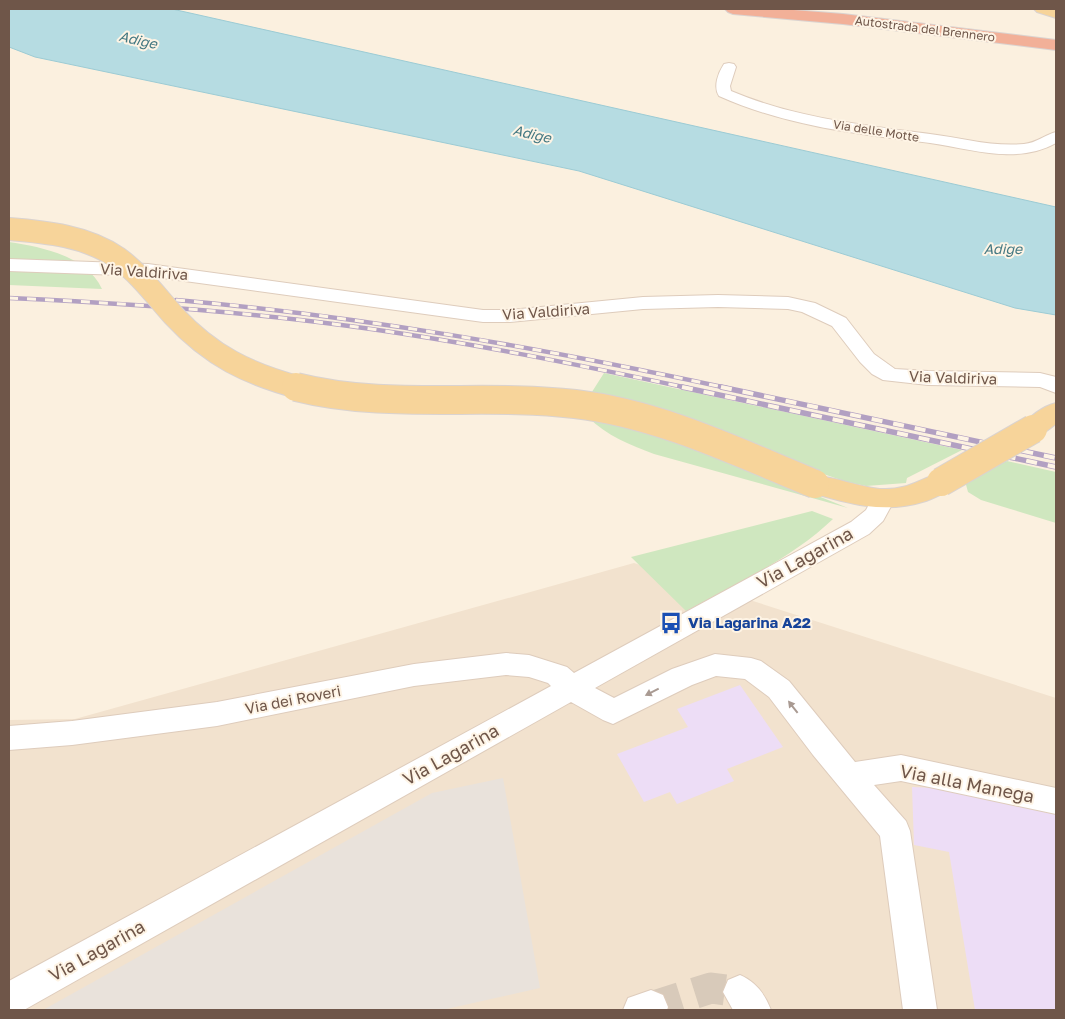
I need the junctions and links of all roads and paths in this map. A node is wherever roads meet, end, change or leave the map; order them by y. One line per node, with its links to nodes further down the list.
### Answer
1 (733, 9): 6 (highway, Autostrada del Brennero)
2 (802, 9): 5 (highway, Autostrada del Brennero)
3 (1042, 9): 4 (main road)
4 (1056, 13)
5 (1056, 36)
6 (1056, 46)
7 (729, 68): 8 (street, Via delle Motte)
8 (1056, 137)
9 (9, 229): 13 (main road, bridge)
10 (9, 265): 11 (street, Via Valdiriva)
11 (1056, 386)
12 (1056, 411): 13 (main road, bridge)
13 (883, 499): 14 (street, Via Lagarina)
14 (571, 688): 15 (street, Via dei Roveri); 16 (street, Via dei Roveri, one-way to 14); 18 (street, Via Lagarina)
15 (9, 738)
16 (849, 776): 17 (street, Via alla Manega); 19 (street)
17 (1056, 801)
18 (9, 1000)
19 (920, 1010)

